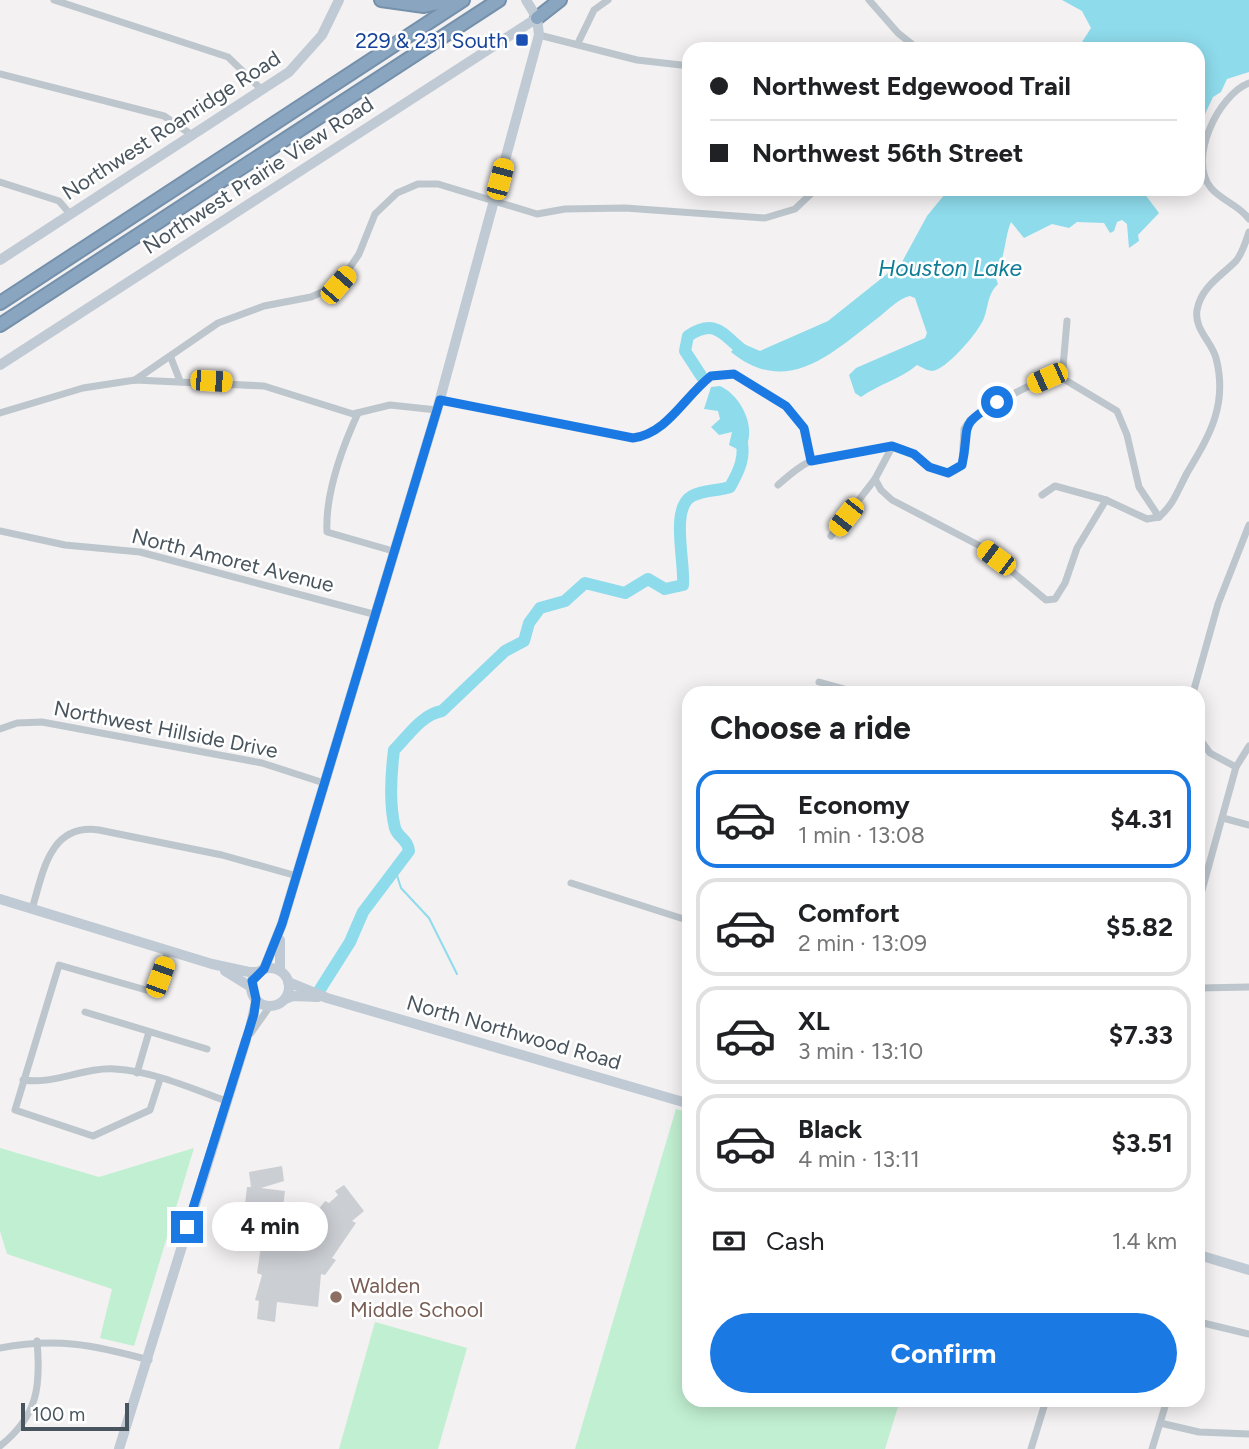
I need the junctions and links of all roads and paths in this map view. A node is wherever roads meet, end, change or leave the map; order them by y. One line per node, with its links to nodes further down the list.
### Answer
1 (54, 0): 18 (street)
2 (339, 0): 18 (street, Northwest Roanridge Road)
3 (384, 0): 4 (highway)
4 (452, 0)
5 (463, 0): 29 (highway)
6 (526, 0): 11 (street)
7 (561, 0): 11 (highway)
8 (608, 0): 14 (street)
9 (869, 0): 13 (street)
10 (497, 1): 31 (highway)
11 (537, 18): 12 (street); 33 (street, Northwest Prairie View Road)
12 (539, 35): 14 (street); 24 (street)
13 (909, 42)
14 (578, 43): 15 (street)
15 (682, 65)
16 (0, 74): 19 (street)
17 (1249, 83): 20 (street)
18 (262, 90): 19 (street, Northwest Roanridge Road)
19 (192, 135): 25 (street, Northwest Roanridge Road)
20 (1205, 145)
21 (1205, 177): 26 (street)
22 (0, 182): 25 (street)
23 (809, 196): 24 (street)
24 (493, 203): 32 (street); 37 (street)
25 (70, 214): 28 (street, Northwest Roanridge Road)
26 (1249, 219)
27 (1249, 232): 46 (street)
28 (0, 260)
29 (0, 303)
30 (1067, 321): 34 (street)
31 (0, 324)
32 (171, 358): 35 (street); 36 (street)
33 (0, 365)
34 (1062, 378): 40 (street); 46 (street)
35 (135, 380): 36 (street); 38 (street)
36 (180, 381): 39 (street)
37 (438, 405): 39 (street); 41 (street); 50 (street)
38 (0, 413)
39 (358, 413): 50 (street)
40 (892, 446): 41 (street); 42 (street)
41 (811, 461): 43 (street)
42 (875, 479): 45 (street); 49 (street)
43 (778, 485)
44 (1042, 495): 45 (street)
45 (1107, 500): 46 (street)
46 (1159, 517)
47 (1249, 525): 54 (street)
48 (0, 531): 51 (street, North Amoret Avenue)
49 (831, 536)
50 (393, 551): 51 (street)
51 (373, 614): 59 (street)
52 (819, 682): 53 (street)
53 (834, 686)
54 (1195, 686)
55 (0, 729): 59 (street, Northwest Hillside Drive)
56 (1205, 746): 58 (street)
57 (1249, 746): 58 (street)
58 (1236, 768): 60 (street)
59 (324, 783): 62 (street)
60 (1223, 818): 61 (street); 63 (street)
61 (1249, 825)
62 (297, 876): 66 (street); 68 (street)
63 (1205, 880)
64 (571, 883): 67 (street)
65 (0, 899): 66 (street)
66 (32, 909): 69 (street)
67 (682, 918)
68 (282, 924): 71 (street); 72 (street)
69 (168, 950): 70 (street); 87 (street)
70 (212, 964): 71 (street); 74 (street)
71 (262, 970): 72 (street); 74 (street)
72 (280, 971): 73 (street)
73 (288, 982): 77 (street, North Northwood Road); 79 (street)
74 (251, 987): 78 (street)
75 (1249, 987): 76 (street)
76 (1205, 988)
77 (327, 998): 79 (street, North Northwood Road); 89 (street, North Northwood Road)
78 (256, 999): 80 (street); 83 (street)
79 (285, 999): 80 (street)
80 (270, 1006): 83 (street)
81 (85, 1012): 82 (street)
82 (149, 1032): 84 (street); 85 (street)
83 (246, 1040): 88 (street)
84 (207, 1049)
85 (137, 1073): 86 (street); 87 (street)
86 (160, 1079): 87 (street); 88 (street)
87 (23, 1080)
88 (226, 1101): 96 (street)
89 (682, 1102)
90 (1205, 1257): 91 (street)
91 (1249, 1270)
92 (1205, 1323): 93 (street)
93 (1249, 1334)
94 (37, 1340): 95 (street); 96 (street); 101 (street)
95 (0, 1348)
96 (149, 1360): 102 (street)
97 (1044, 1407): 103 (street)
98 (1165, 1407): 99 (street)
99 (1160, 1423): 100 (street); 104 (street)
100 (1249, 1434)
101 (0, 1446)
102 (119, 1449)
103 (1031, 1449)
104 (1152, 1449)

